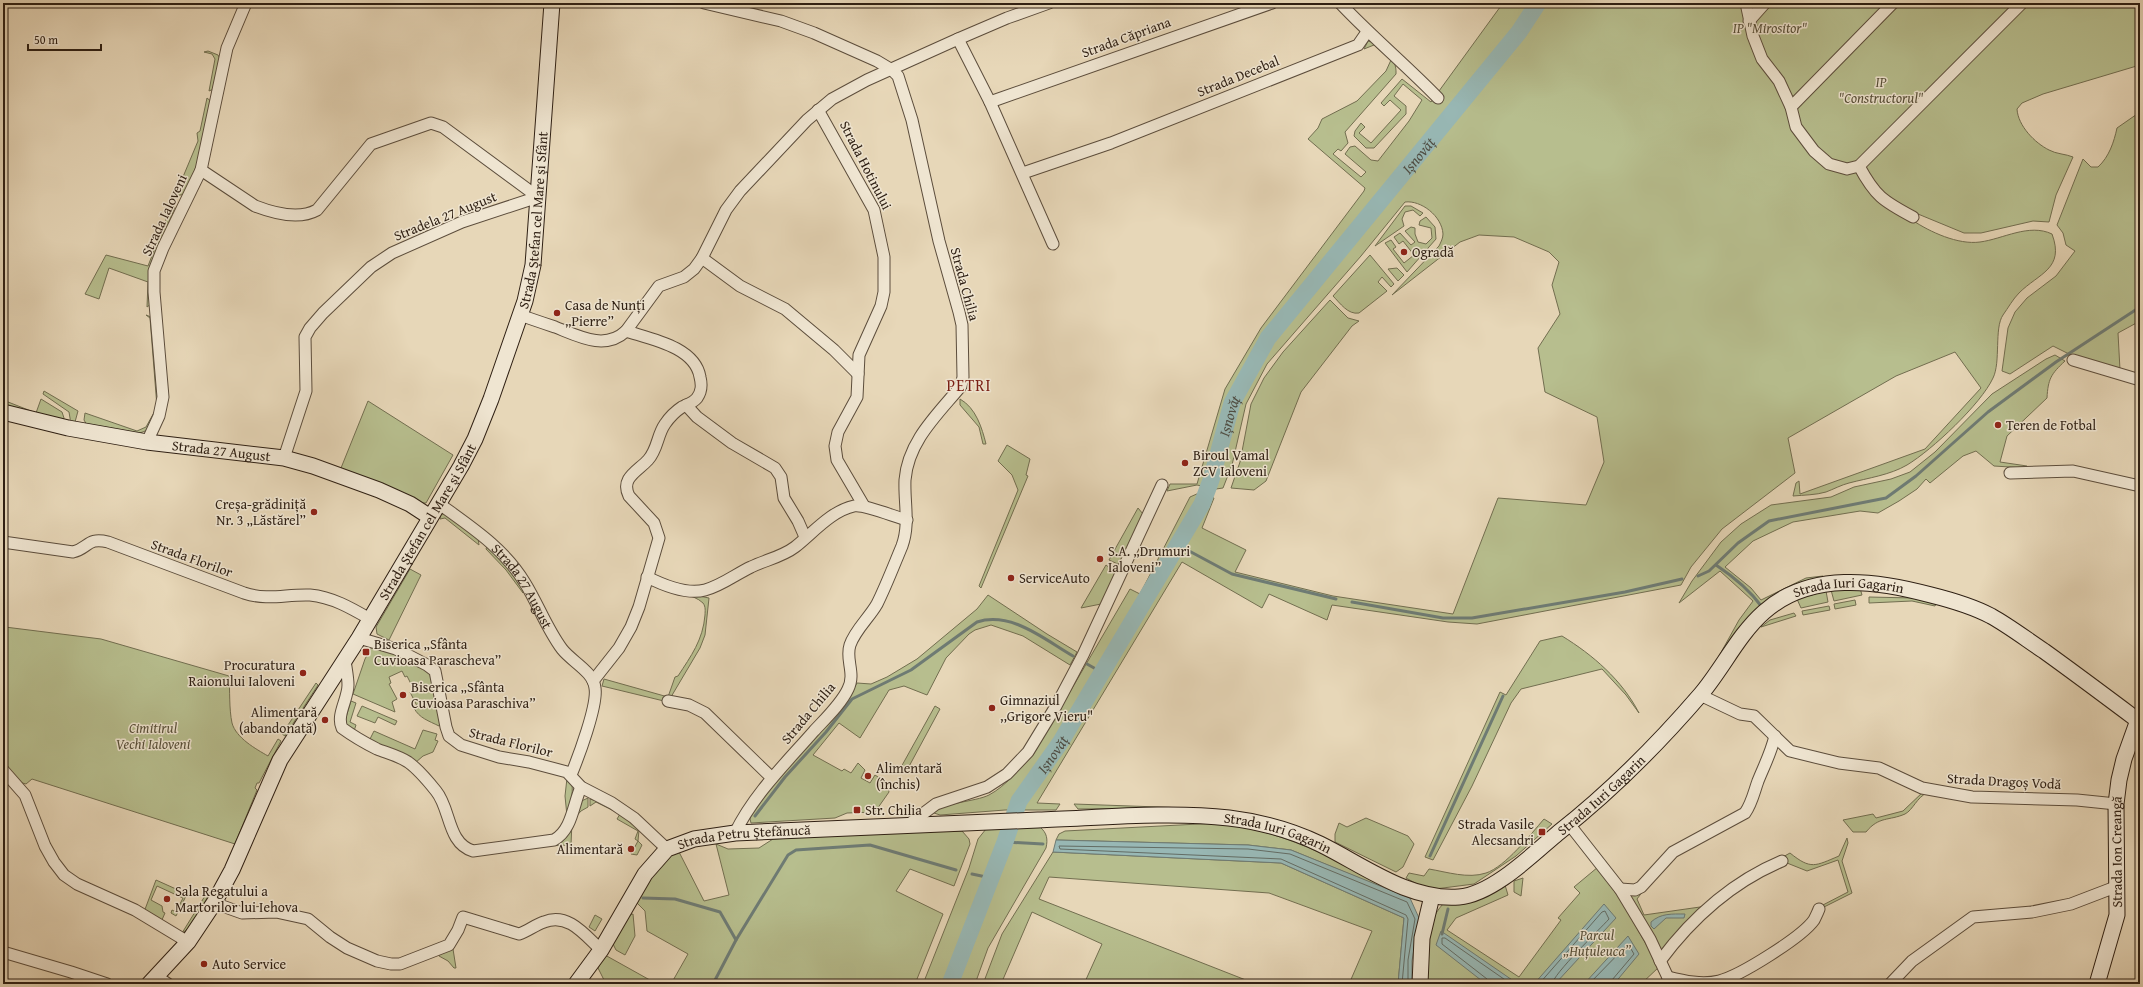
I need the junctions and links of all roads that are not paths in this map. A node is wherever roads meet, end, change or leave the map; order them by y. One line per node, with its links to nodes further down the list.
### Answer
1 (246, 3): 20 (street, Strada Ialoveni)
2 (552, 3): 22 (main road, Strada Ștefan cel Mare și Sfânt)
3 (704, 3): 14 (street)
4 (1049, 3): 13 (street)
5 (1272, 3): 16 (street, Strada Căpriana)
6 (1340, 3): 12 (street)
7 (1746, 3): 11 (street)
8 (1765, 3): 11 (street)
9 (1892, 3): 17 (street)
10 (2022, 3): 19 (street)
11 (1749, 21): 17 (street)
12 (1367, 32): 15 (street); 21 (street, Strada Decebal)
13 (958, 39): 14 (street); 16 (street)
14 (892, 70): 18 (street); 41 (street, Strada Chilia)
15 (1438, 98)
16 (990, 102): 21 (street)
17 (1790, 107): 19 (street)
18 (818, 110): 25 (street); 29 (street, Strada Hotinului)
19 (1859, 166): 23 (street)
20 (201, 170): 22 (street); 33 (street, Strada Ialoveni)
21 (1023, 173): 24 (street)
22 (538, 197): 26 (main road, Strada Ștefan cel Mare și Sfânt); 34 (street, Stradela 27 August)
23 (1913, 217)
24 (1053, 244)
25 (702, 258): 27 (street); 29 (street)
26 (520, 315): 27 (street); 38 (main road, Strada Ștefan cel Mare și Sfânt)
27 (626, 331): 31 (street)
28 (2073, 360): 30 (street)
29 (858, 374): 39 (street, Strada Hotinului)
30 (2140, 380)
31 (686, 405): 42 (street); 44 (street)
32 (3, 412): 33 (main road, Strada 27 August)
33 (147, 442): 34 (main road, Strada 27 August)
34 (284, 458): 40 (main road, Strada 27 August)
35 (2010, 473): 37 (street)
36 (1162, 485): 60 (street)
37 (2140, 486)
38 (438, 503): 40 (main road, Strada Ștefan cel Mare și Sfânt); 48 (street, Strada 27 August)
39 (864, 506): 41 (street); 42 (street)
40 (430, 517): 45 (main road, Strada Ștefan cel Mare și Sfânt)
41 (907, 520): 55 (street, Strada Chilia)
42 (805, 537): 44 (street)
43 (3, 542): 45 (street, Strada Florilor)
44 (647, 577): 48 (street)
45 (370, 619): 46 (main road, Strada Ștefan cel Mare și Sfânt)
46 (359, 638): 47 (main road, Strada Ștefan cel Mare și Sfânt); 54 (street, Strada Florilor)
47 (345, 660): 56 (street); 67 (main road, Strada Ștefan cel Mare și Sfânt)
48 (593, 681): 54 (street)
49 (1700, 695): 51 (main road, Strada Iuri Gagarin); 52 (street, Strada Dragoș Vodă); 59 (main road, Strada Iuri Gagarin)
50 (668, 700): 55 (street)
51 (2139, 721): 57 (main road, Strada Ion Creangă)
52 (1775, 736): 57 (street, Strada Dragoș Vodă); 65 (street)
53 (3, 770): 69 (street)
54 (570, 775): 56 (street, Strada Florilor)
55 (772, 778): 61 (street, Strada Chilia)
56 (581, 787): 62 (street, Strada Florilor)
57 (2116, 804): 64 (main road, Strada Ion Creangă)
58 (985, 822): 60 (main road, Strada Petru Ștefănucă); 66 (main road, Strada Iuri Gagarin)
59 (1569, 824): 65 (street); 66 (main road, Strada Iuri Gagarin)
60 (908, 825): 61 (main road, Strada Petru Ștefănucă)
61 (735, 834): 62 (main road, Strada Petru Ștefănucă)
62 (667, 849): 70 (main road, Strada Petru Ștefănucă)
63 (1782, 861): 72 (street)
64 (2118, 886): 78 (street); 79 (main road, Strada Ion Creangă)
65 (1620, 889): 72 (street)
66 (1432, 896): 77 (main road)
67 (214, 904): 69 (main road, Strada Ștefan cel Mare și Sfânt); 70 (street)
68 (1819, 909): 73 (street)
69 (188, 942): 74 (main road, Strada Ștefan cel Mare și Sfânt)
70 (601, 950): 76 (main road, Strada Petru Ștefănucă)
71 (3, 952): 75 (street)
72 (1660, 961): 73 (street)
73 (1669, 980)
74 (158, 981)
75 (107, 984)
76 (576, 984)
77 (1420, 984)
78 (1890, 984)
79 (2097, 984)

